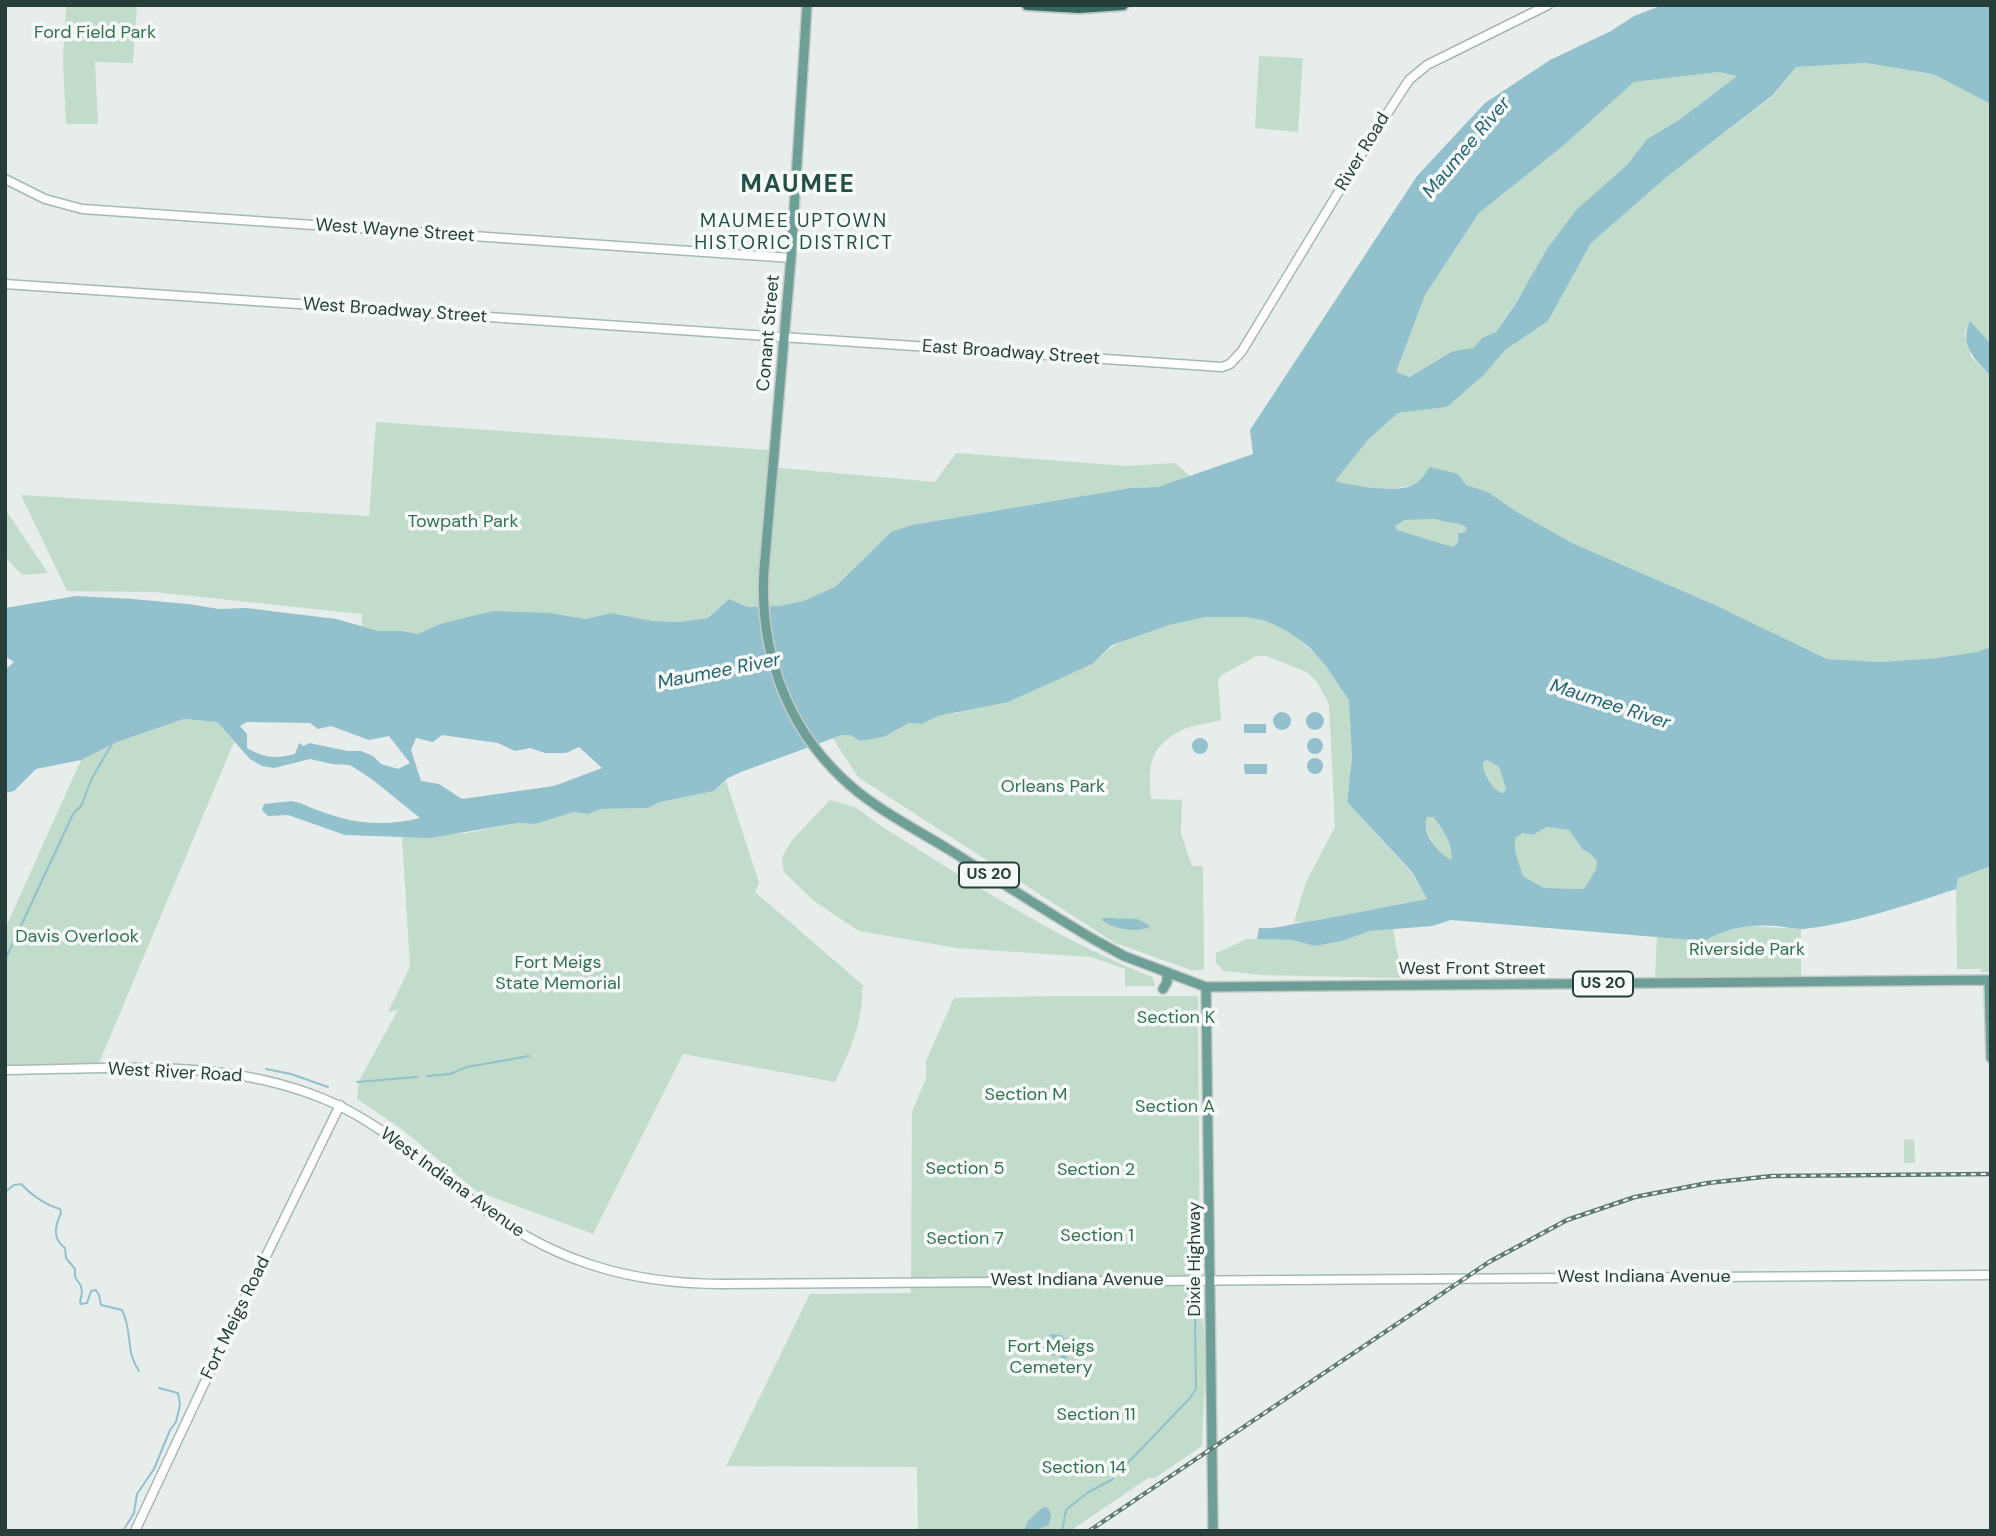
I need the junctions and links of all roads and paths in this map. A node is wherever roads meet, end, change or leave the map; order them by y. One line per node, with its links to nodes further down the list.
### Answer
1 (807, 5): 6 (main road, Conant Street / US 20)
2 (1027, 5): 3 (highway)
3 (1123, 5)
4 (1548, 5): 9 (street, River Road)
5 (5, 179): 6 (street, West Wayne Street)
6 (791, 258): 8 (main road, Conant Street / US 20)
7 (5, 284): 8 (street, West Broadway Street)
8 (784, 338): 9 (street, East Broadway Street); 10 (main road, Conant Street / US 20)
9 (1235, 360)
10 (1167, 972): 12 (main road, US 20); 13 (main road)
11 (1990, 980): 12 (main road, West Front Street / US 20); 14 (main road, US 20)
12 (1206, 987): 18 (main road, Dixie Highway)
13 (1163, 989)
14 (1991, 1058)
15 (5, 1070): 16 (street, West River Road)
16 (340, 1105): 18 (street, West Indiana Avenue); 19 (street, Fort Meigs Road)
17 (1991, 1275): 18 (street, West Indiana Avenue)
18 (1211, 1279): 20 (main road, Dixie Highway)
19 (135, 1531)
20 (1213, 1531)

